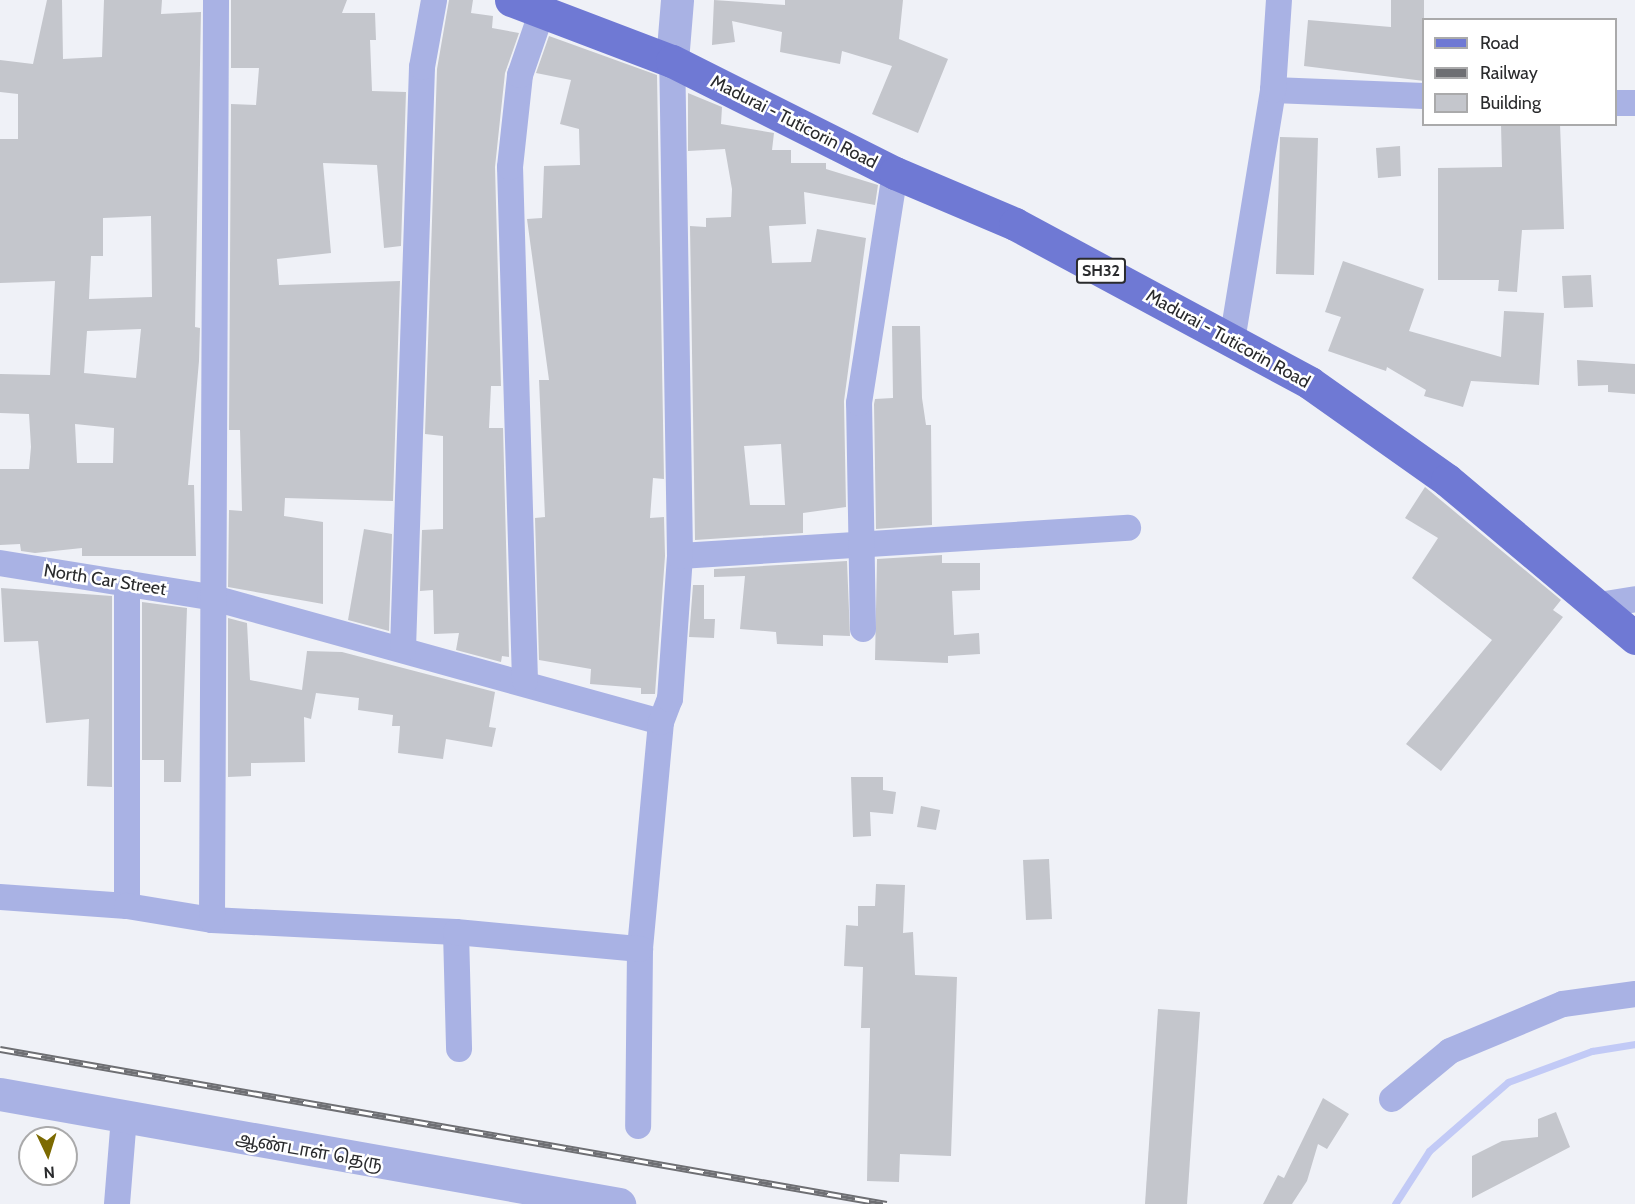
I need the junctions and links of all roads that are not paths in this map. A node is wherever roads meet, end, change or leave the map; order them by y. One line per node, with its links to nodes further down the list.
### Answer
1 (216, 0): 19 (street)
2 (434, 0): 24 (street)
3 (511, 0): 6 (main road, Madurai - Tuticorin Road / SH32)
4 (677, 0): 7 (street)
5 (1279, 0): 8 (street)
6 (542, 11): 7 (main road, Madurai - Tuticorin Road / SH32); 26 (street)
7 (672, 61): 12 (main road, Madurai - Tuticorin Road / SH32); 16 (street)
8 (1273, 90): 9 (street); 13 (street)
9 (1422, 96)
10 (1617, 103): 11 (street)
11 (1635, 103)
12 (895, 173): 13 (main road, Madurai - Tuticorin Road / SH32); 15 (street)
13 (1232, 341): 21 (main road, Madurai - Tuticorin Road / SH32)
14 (1128, 528): 15 (street)
15 (865, 545): 16 (street); 22 (street)
16 (680, 556): 27 (street)
17 (0, 563): 18 (street, North Car Street)
18 (127, 583): 19 (street, North Car Street); 29 (street)
19 (210, 597): 24 (street, North Car Street); 30 (street)
20 (1635, 599): 21 (street)
21 (1599, 605): 23 (main road, Madurai - Tuticorin Road / SH32); 25 (street)
22 (863, 629)
23 (1635, 638)
24 (403, 649): 26 (street, North Car Street)
25 (1635, 652)
26 (525, 681): 27 (street, North Car Street)
27 (661, 722): 32 (street)
28 (0, 897): 29 (street)
29 (127, 906): 30 (street)
30 (212, 920): 31 (street)
31 (456, 932): 32 (street); 34 (street)
32 (639, 949): 38 (street)
33 (1635, 993): 36 (street)
34 (459, 1049)
35 (0, 1094): 37 (street, ஆண்டாள் தெரு)
36 (1392, 1099)
37 (124, 1117): 39 (street); 40 (street, ஆண்டாள் தெரு)
38 (638, 1126)
39 (117, 1204)
40 (619, 1204)

